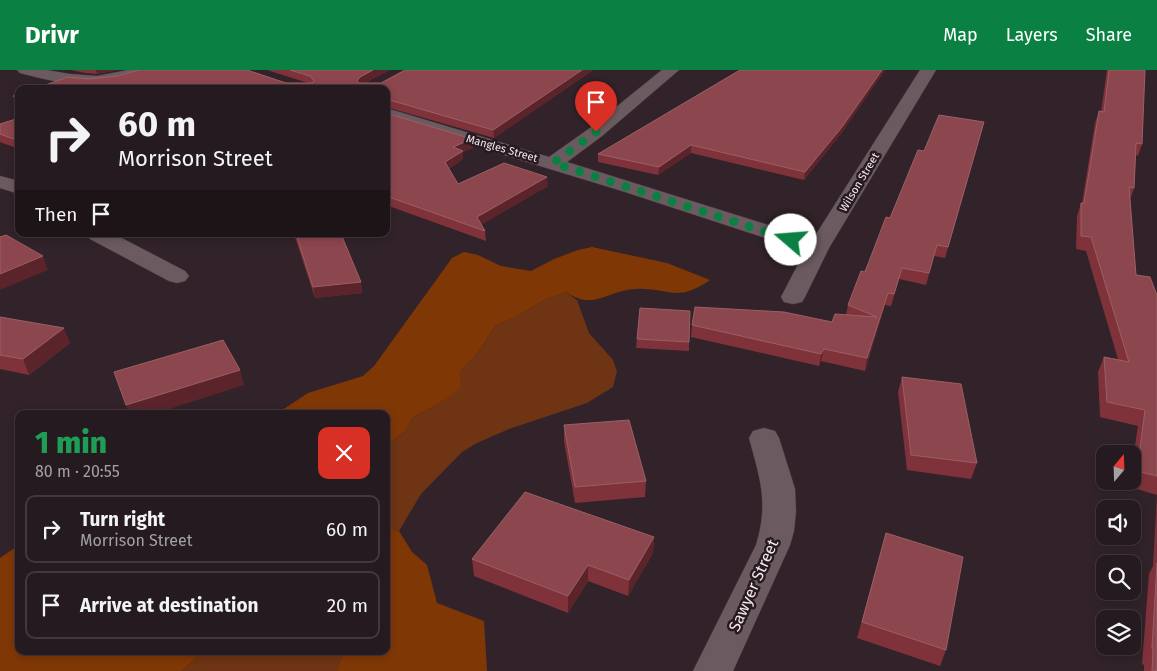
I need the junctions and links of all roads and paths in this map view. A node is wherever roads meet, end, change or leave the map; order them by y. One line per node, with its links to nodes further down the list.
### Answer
1 (25, 70): 2 (street)
2 (143, 70)
3 (670, 70): 6 (street)
4 (928, 70): 10 (street, Wilson Street)
5 (390, 114): 6 (street, Mangles Street)
6 (553, 163): 10 (street, Mangles Street)
7 (0, 182): 8 (street)
8 (15, 187)
9 (104, 237): 11 (street)
10 (818, 248): 12 (street, Wilson Street)
11 (177, 276)
12 (793, 297)
13 (764, 438): 14 (street, Sawyer Street)
14 (713, 671)

